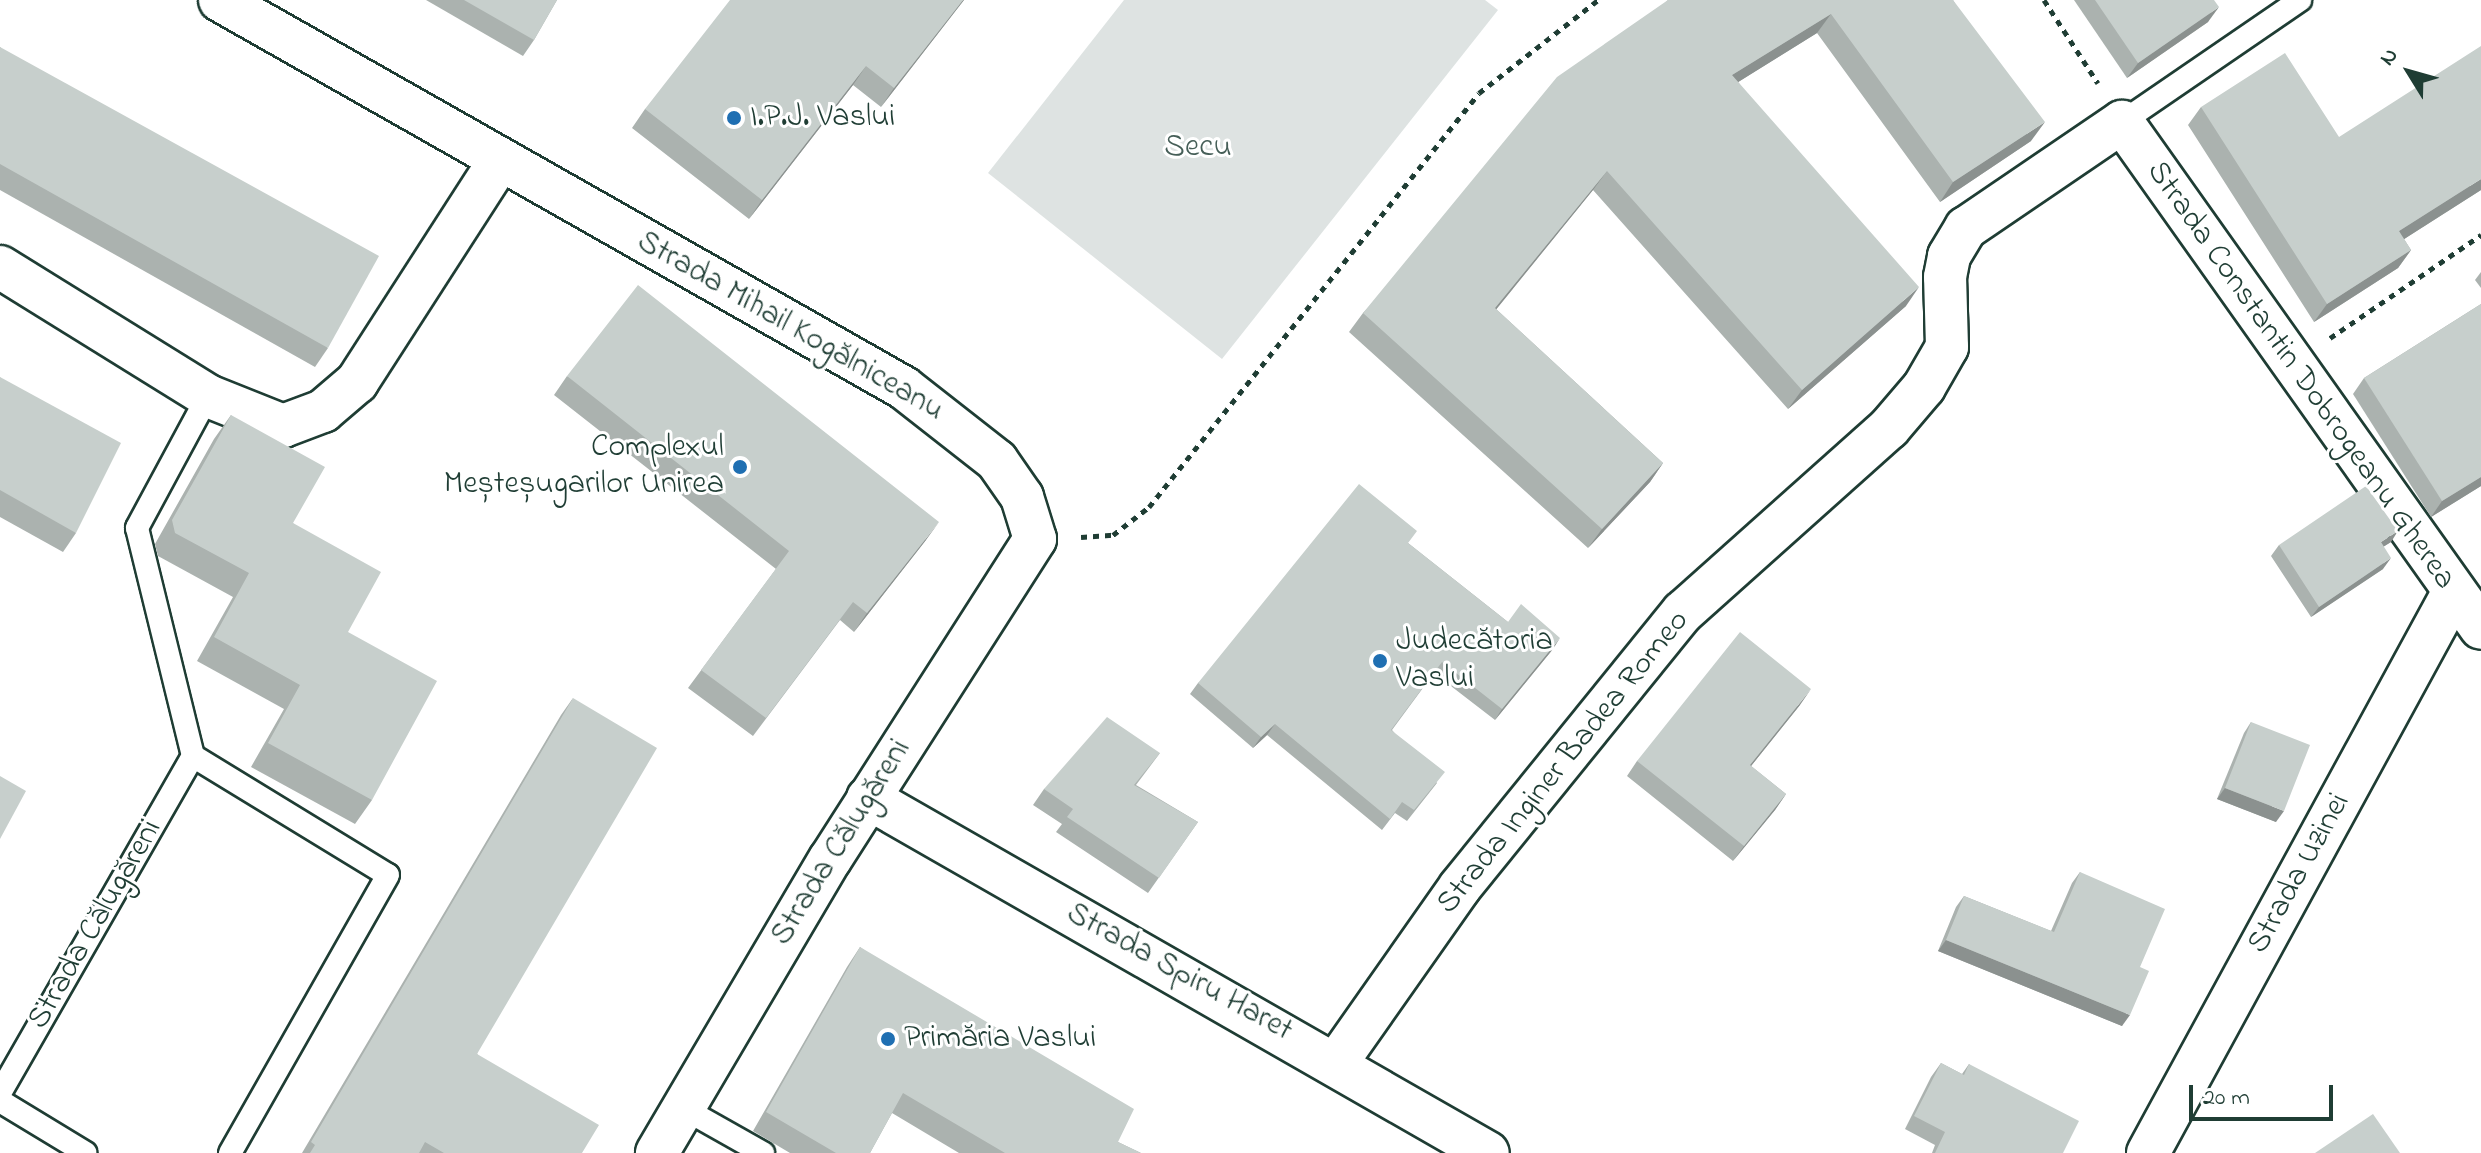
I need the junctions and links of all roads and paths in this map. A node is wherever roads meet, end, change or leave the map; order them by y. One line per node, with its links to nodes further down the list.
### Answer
1 (220, 0): 6 (street, Strada Mihail Kogălniceanu)
2 (1598, 0): 11 (path)
3 (2044, 0): 5 (path)
4 (2300, 0): 5 (lane, Strada Inginer Badea Romeo)
5 (2122, 122): 9 (street, Strada Constantin Dobrogeanu Gherea); 16 (street, Strada Inginer Badea Romeo)
6 (500, 160): 10 (street); 11 (street, Strada Mihail Kogălniceanu)
7 (2481, 235): 9 (path)
8 (0, 267): 10 (street)
9 (2292, 365): 12 (street, Strada Constantin Dobrogeanu Gherea)
10 (208, 396): 14 (lane)
11 (1035, 539): 15 (street, Strada Călugăreni)
12 (2452, 595): 13 (street, Strada Constantin Dobrogeanu Gherea); 20 (street, Strada Uzinei)
13 (2481, 628)
14 (193, 756): 17 (lane, Strada Călugăreni); 22 (lane)
15 (868, 798): 16 (street, Strada Spiru Haret); 19 (street, Strada Călugăreni)
16 (1337, 1062): 25 (street, Strada Spiru Haret)
17 (0, 1093)
18 (0, 1101): 21 (lane)
19 (683, 1108): 23 (street, Strada Călugăreni); 24 (lane)
20 (2157, 1148)
21 (86, 1153)
22 (230, 1153)
23 (657, 1153)
24 (763, 1153)
25 (1488, 1153)

